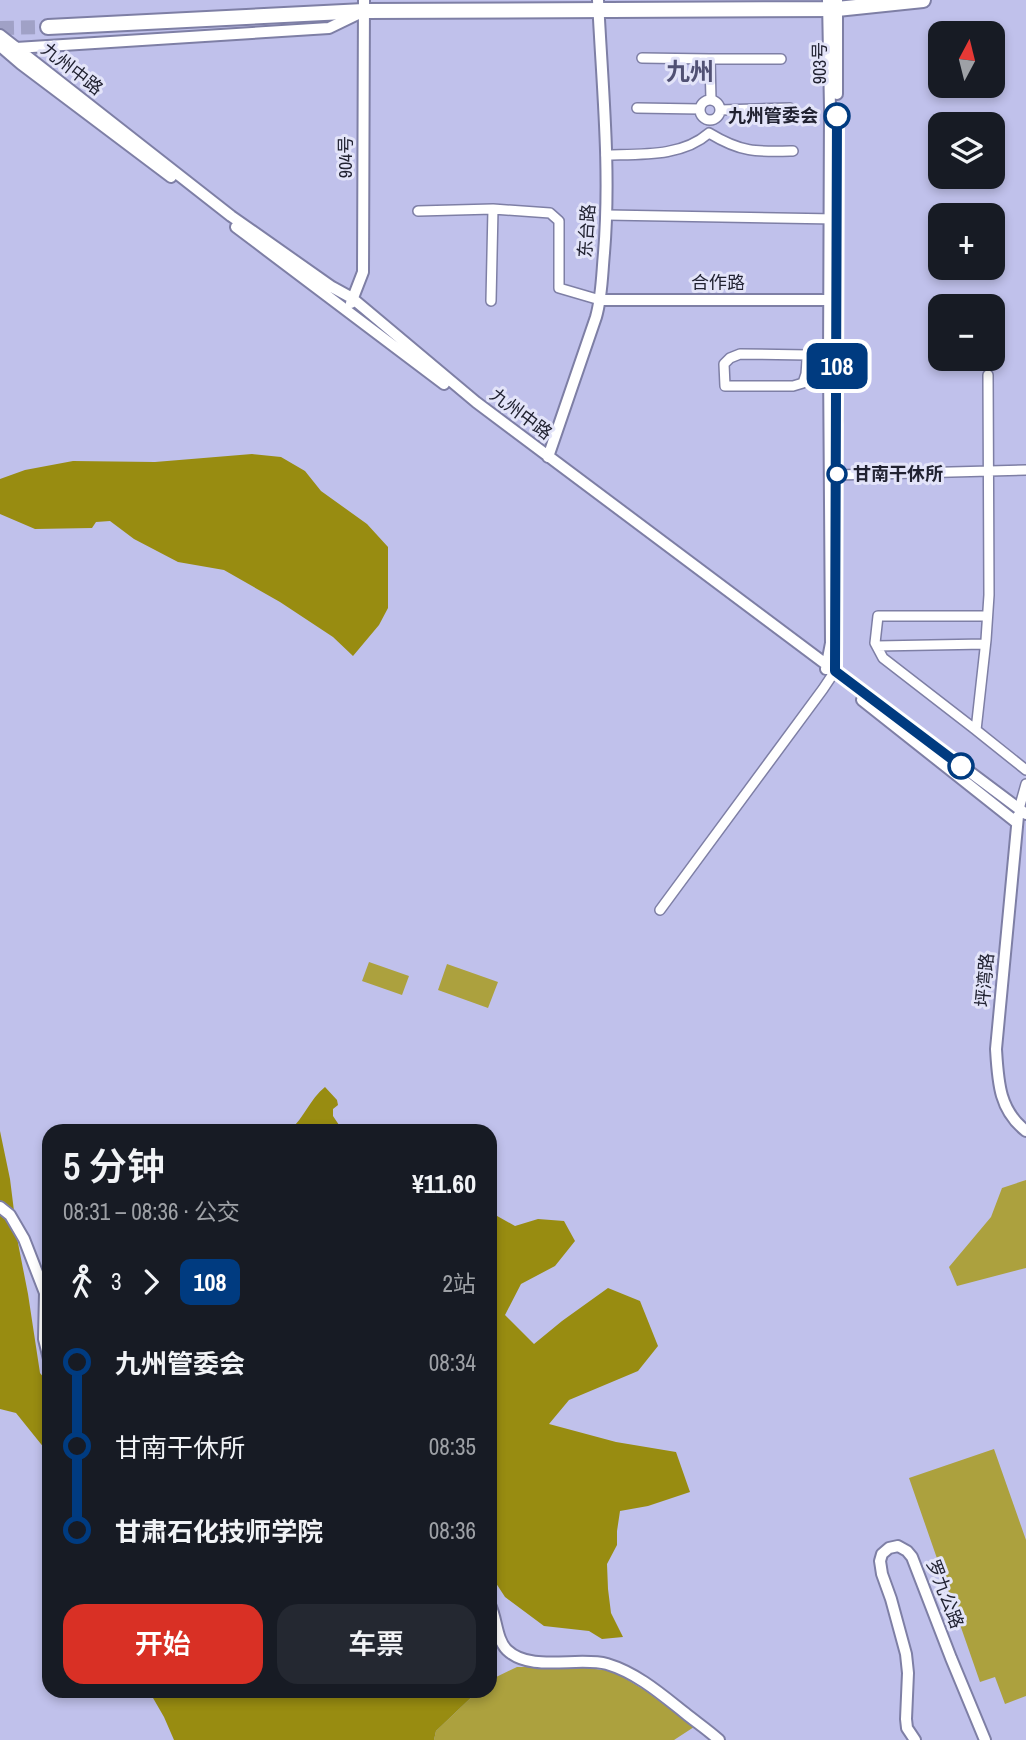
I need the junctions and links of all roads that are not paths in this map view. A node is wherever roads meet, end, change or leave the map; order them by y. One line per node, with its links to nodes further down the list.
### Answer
1 (923, 0): 3 (highway)
2 (598, 5): 3 (highway); 4 (highway); 19 (street, 东台路)
3 (833, 5): 23 (street)
4 (359, 7): 5 (highway); 7 (street); 24 (street, 904号)
5 (47, 27)
6 (0, 36): 7 (street, 九州中路)
7 (8, 49): 24 (street, 九州中路); 28 (street)
8 (642, 58): 9 (street)
9 (710, 59): 10 (street); 11 (street)
10 (781, 59)
11 (710, 100): 14 (street); 15 (street)
12 (637, 108): 14 (street)
13 (790, 108): 15 (street)
14 (700, 109): 16 (street)
15 (720, 110): 16 (street)
16 (710, 120): 17 (street)
17 (709, 132): 18 (street); 19 (street)
18 (793, 151)
19 (606, 155): 22 (street, 东台路)
20 (493, 209): 21 (street); 25 (street); 27 (street)
21 (418, 211)
22 (607, 215): 23 (street); 25 (street, 东台路)
23 (833, 219): 26 (street)
24 (349, 297): 28 (street, 904号); 32 (street, 九州中路)
25 (600, 300): 26 (street, 合作路); 32 (street, 东台路)
26 (833, 300): 30 (street)
27 (491, 301)
28 (347, 311): 39 (street)
29 (807, 360): 29 (street); 30 (street)
30 (833, 360): 35 (street); 39 (street)
31 (988, 375): 34 (street)
32 (548, 457): 39 (street, 九州中路)
33 (1026, 470): 34 (street)
34 (989, 471): 35 (street); 36 (street)
35 (837, 474): 39 (street)
36 (987, 615): 37 (street); 38 (street)
37 (985, 644): 38 (street); 40 (street)
38 (877, 646): 40 (street)
39 (830, 671): 43 (street, 九州中路); 44 (street); 45 (street)
40 (976, 730): 41 (street)
41 (1026, 770)
42 (1026, 784): 43 (street)
43 (1023, 811): 44 (street, 坪湾路)
44 (1016, 822): 46 (street, 坪湾路)
45 (660, 910)
46 (1026, 1132)
47 (0, 1207): 48 (street)
48 (42, 1285)
49 (497, 1624): 50 (street)
50 (719, 1740)
51 (915, 1740): 52 (street, 罗九公路)
52 (985, 1740)

